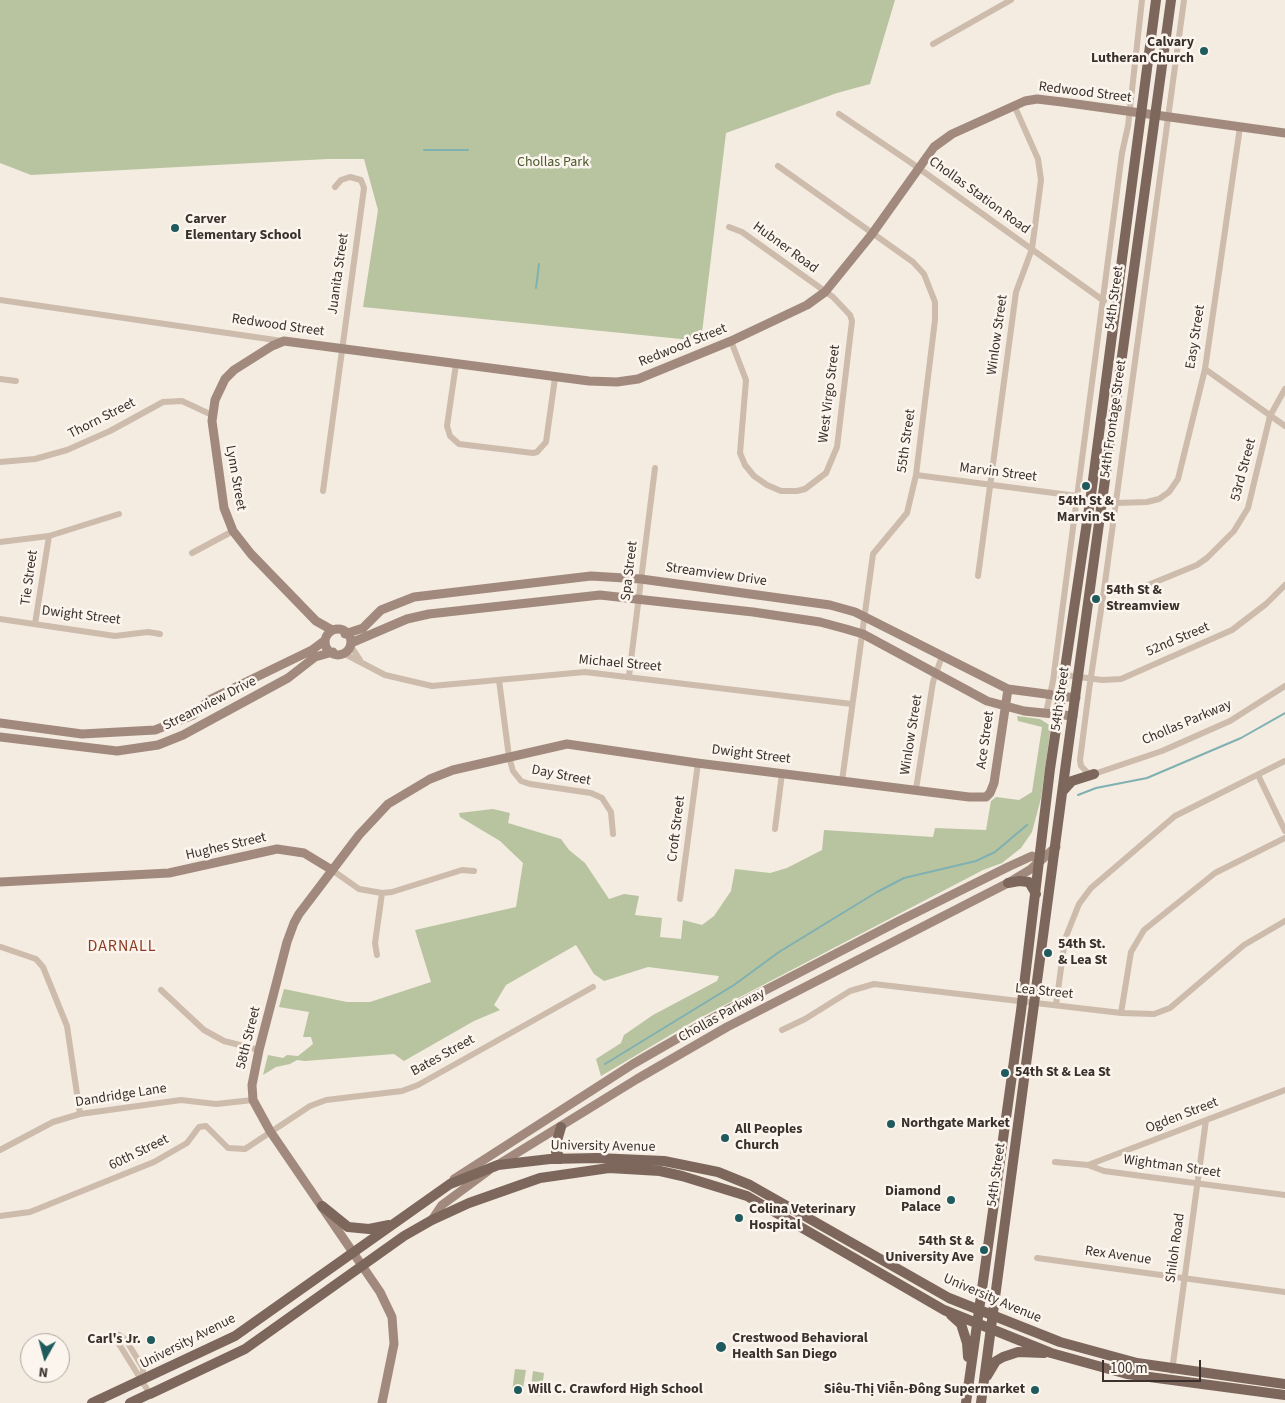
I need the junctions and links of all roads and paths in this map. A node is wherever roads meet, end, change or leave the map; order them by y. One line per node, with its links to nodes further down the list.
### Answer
1 (1011, 0): 6 (street)
2 (1142, 0): 8 (street, 54th Frontage Street)
3 (1156, 0): 9 (main road, 54th Street)
4 (1171, 0): 11 (main road, 54th Street)
5 (1184, 0): 12 (street, 54th Frontage Street)
6 (933, 44)
7 (1014, 105): 8 (main road, Redwood Street); 16 (main road, Redwood Street); 20 (street, Winlow Street)
8 (1129, 112): 9 (main road, Redwood Street); 23 (street, 54th Frontage Street)
9 (1141, 113): 11 (main road, Redwood Street); 68 (main road, 54th Street)
10 (839, 114): 16 (street, Chollas Station Road)
11 (1155, 115): 12 (main road, Redwood Street); 70 (main road, 54th Street)
12 (1168, 117): 13 (main road, Redwood Street); 42 (street, 54th Frontage Street)
13 (1240, 127): 14 (main road, Redwood Street); 28 (street, Easy Street)
14 (1285, 133)
15 (778, 166): 19 (street, 55th Street)
16 (919, 168): 19 (main road, Redwood Street); 20 (street, Chollas Station Road)
17 (335, 187): 26 (street, Juanita Street)
18 (729, 227): 21 (street, Hubner Road)
19 (872, 234): 21 (main road, Redwood Street); 38 (street, 55th Street)
20 (1032, 250): 23 (street, Chollas Station Road); 39 (street, Winlow Street)
21 (825, 292): 25 (main road, Redwood Street); 25 (street, West Virgo Street)
22 (0, 300): 24 (street, Redwood Street)
23 (1104, 301): 41 (street, 54th Frontage Street)
24 (284, 341): 26 (main road, Redwood Street); 33 (main road, Lynn Street)
25 (731, 341): 29 (main road, Redwood Street)
26 (342, 349): 27 (main road, Redwood Street); 40 (street, Juanita Street)
27 (456, 364): 29 (main road, Redwood Street); 29 (street)
28 (1205, 369): 34 (street); 42 (street, Easy Street)
29 (555, 378)
30 (0, 379): 31 (street)
31 (16, 382)
32 (1285, 389): 34 (street, 53rd Street)
33 (212, 415): 36 (street, Thorn Street); 44 (main road, Lynn Street)
34 (1270, 416): 35 (street); 51 (street, 53rd Street)
35 (1285, 426)
36 (0, 462)
37 (655, 468): 49 (street, Spa Street)
38 (916, 475): 39 (street, Marvin Street); 53 (street, 55th Street)
39 (990, 484): 41 (street, Marvin Street); 48 (street, Winlow Street)
40 (323, 491)
41 (1077, 496): 75 (street, 54th Frontage Street)
42 (1116, 502): 51 (street, 54th Frontage Street)
43 (119, 514): 45 (street)
44 (233, 531): 47 (street); 55 (main road, Lynn Street)
45 (49, 536): 46 (street); 56 (street, Tie Street)
46 (0, 542)
47 (192, 553)
48 (978, 576)
49 (641, 579): 52 (street, Spa Street); 53 (main road, Streamview Drive); 59 (main road, Streamview Drive)
50 (1285, 584): 71 (street, 52nd Street)
51 (1104, 590): 71 (street, 54th Frontage Street)
52 (639, 599): 60 (main road); 62 (main road); 69 (street, Spa Street)
53 (865, 615): 60 (street, 55th Street); 65 (main road, Streamview Drive)
54 (0, 620): 56 (street, Dwight Street)
55 (316, 622): 57 (main road, Lynn Street); 61 (main road, Lynn Street)
56 (35, 624): 58 (street, Dwight Street)
57 (332, 630): 59 (main road); 61 (main road)
58 (160, 634)
59 (345, 634): 62 (main road)
60 (862, 634): 67 (main road); 78 (street, 55th Street)
61 (324, 640): 63 (main road); 84 (main road, Streamview Drive)
62 (351, 644): 64 (main road); 66 (street, Michael Street)
63 (333, 652): 64 (main road); 86 (main road, Streamview Drive)
64 (345, 654): 66 (street, Michael Street)
65 (942, 656): 67 (street, Winlow Street); 74 (main road, Streamview Drive)
66 (361, 662): 72 (street, Michael Street)
67 (935, 674): 79 (main road); 94 (street, Winlow Street)
68 (1065, 674): 70 (street, 52nd Street); 76 (main road, 54th Street)
69 (629, 676): 72 (street, Michael Street); 78 (street, Michael Street)
70 (1078, 677): 71 (street, 52nd Street); 77 (main road, 54th Street)
71 (1090, 679): 91 (street, 54th Frontage Street)
72 (499, 680): 87 (street, Day Street)
73 (1285, 686): 91 (street, Chollas Parkway)
74 (1008, 689): 75 (main road, Streamview Drive); 79 (main road, Ace Street)
75 (1049, 696): 76 (main road, Streamview Drive); 80 (street, 54th Frontage Street)
76 (1062, 697): 77 (main road, Streamview Drive); 81 (main road, 54th Street)
77 (1076, 698): 82 (main road, 54th Street)
78 (852, 704): 93 (street, 55th Street)
79 (1004, 706): 80 (main road); 96 (main road, Ace Street)
80 (1046, 713): 81 (main road)
81 (1059, 714): 82 (main road); 102 (main road, 54th Street)
82 (1073, 716): 95 (main road, 54th Street)
83 (0, 723): 84 (main road, Streamview Drive)
84 (98, 734): 86 (main road)
85 (0, 737): 86 (main road, Streamview Drive)
86 (98, 750)
87 (508, 757): 89 (main road, Dwight Street); 99 (street, Day Street); 103 (main road, 58th Street)
88 (1285, 761): 92 (street)
89 (698, 763): 90 (main road, Dwight Street); 109 (street, Croft Street)
90 (782, 773): 93 (main road, Dwight Street); 97 (street)
91 (1094, 774): 95 (main road)
92 (1258, 775): 98 (street); 117 (street)
93 (842, 781): 94 (main road, Dwight Street)
94 (916, 790): 96 (main road, Dwight Street)
95 (1063, 790): 101 (main road, 54th Street)
96 (990, 793)
97 (775, 829)
98 (1285, 831)
99 (613, 834)
100 (1285, 838): 118 (street)
101 (1056, 847): 102 (main road, Chollas Parkway); 116 (main road, 54th Street)
102 (1040, 860): 106 (main road, Chollas Parkway); 108 (main road, 54th Street); 135 (main road, Chollas Parkway)
103 (332, 870): 105 (main road, Hughes Street); 107 (street, Hughes Street); 120 (main road, 58th Street)
104 (474, 872): 107 (street, Hughes Street)
105 (0, 882)
106 (1008, 883): 108 (main road); 125 (main road, Chollas Parkway)
107 (382, 894): 112 (street)
108 (1036, 895): 115 (main road, 54th Street)
109 (680, 899)
110 (1285, 921): 118 (street, Lea Street)
111 (2, 947): 123 (street)
112 (377, 956)
113 (593, 987): 126 (street, Bates Street)
114 (161, 990): 120 (street)
115 (1022, 1002): 116 (street, Lea Street); 119 (street, Lea Street); 132 (main road, 54th Street)
116 (1034, 1003): 117 (street, Lea Street); 134 (main road, 54th Street)
117 (1056, 1005): 118 (street, Lea Street)
118 (1121, 1013)
119 (782, 1030)
120 (259, 1050): 122 (main road, 58th Street)
121 (1283, 1092): 124 (street, Ogden Street)
122 (253, 1100): 123 (street, Dandridge Lane); 126 (main road)
123 (80, 1114): 127 (street, Dandridge Lane)
124 (1206, 1120): 131 (street, Ogden Street); 133 (street, Shiloh Road)
125 (561, 1127): 128 (main road); 130 (main road, Chollas Parkway)
126 (270, 1131): 137 (main road); 138 (street, 60th Street)
127 (0, 1150)
128 (561, 1159): 130 (main road, University Avenue); 147 (main road, University Avenue)
129 (1056, 1162): 131 (street, Wightman Street)
130 (498, 1165): 135 (main road, University Avenue); 139 (main road, Chollas Parkway)
131 (1088, 1165): 133 (street, Wightman Street)
132 (1000, 1167): 134 (main road); 147 (main road, 54th Street)
133 (1197, 1183): 136 (street, Wightman Street); 144 (street, Shiloh Road)
134 (1008, 1191): 148 (main road, 54th Street)
135 (437, 1192): 140 (main road, University Avenue)
136 (1285, 1194)
137 (322, 1206): 140 (main road); 141 (main road)
138 (0, 1216)
139 (432, 1220): 143 (main road, University Avenue); 146 (main road, University Avenue)
140 (392, 1224): 141 (main road, University Avenue)
141 (353, 1252): 143 (main road); 154 (main road, University Avenue)
142 (1037, 1258): 144 (street, Rex Avenue)
143 (362, 1265): 158 (main road, University Avenue); 162 (main road)
144 (1184, 1278): 145 (street, Rex Avenue); 152 (street, Shiloh Road)
145 (1285, 1292)
146 (944, 1310): 149 (main road, University Avenue); 153 (main road)
147 (979, 1310): 148 (main road, University Avenue); 149 (main road, 54th Street)
148 (993, 1317): 150 (main road, 54th Street); 152 (main road, University Avenue)
149 (977, 1323): 150 (main road, University Avenue); 153 (main road, 54th Street)
150 (991, 1330): 151 (main road, University Avenue); 156 (main road, 54th Street)
151 (1051, 1353): 155 (main road, University Avenue); 156 (main road)
152 (1172, 1369): 155 (street, Shiloh Road); 157 (main road, University Avenue)
153 (970, 1378): 163 (main road, 54th Street)
154 (143, 1380): 154 (street); 158 (street); 160 (main road, University Avenue)
155 (1171, 1380): 159 (main road, University Avenue)
156 (984, 1382): 164 (main road, 54th Street)
157 (1285, 1384)
158 (150, 1394): 161 (main road, University Avenue)
159 (1285, 1395)
160 (92, 1403)
161 (130, 1403)
162 (382, 1403)
163 (966, 1403)
164 (981, 1403)

